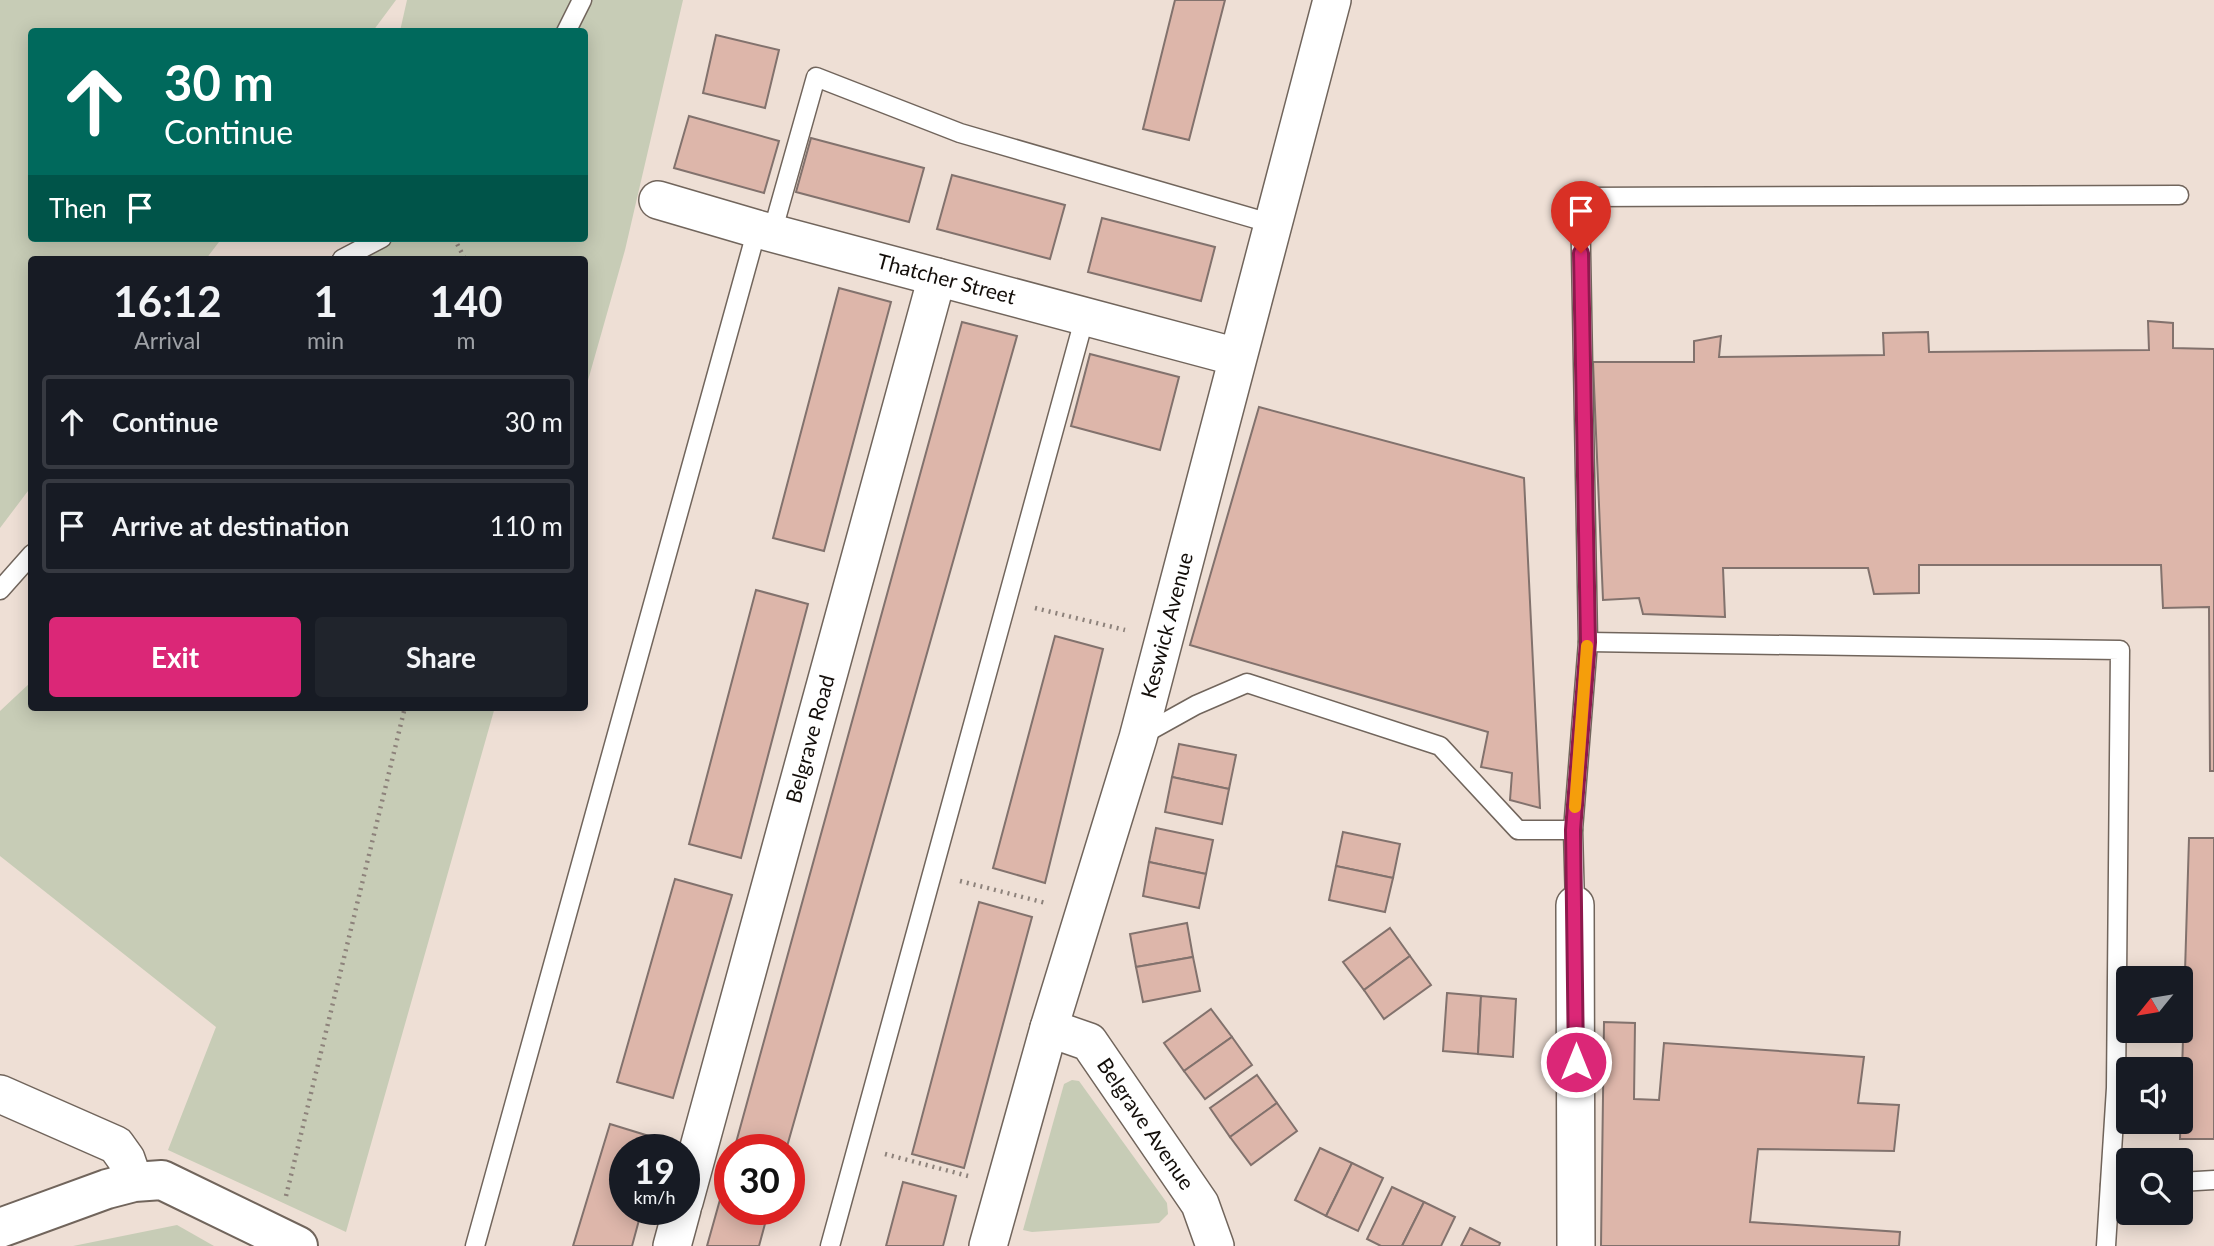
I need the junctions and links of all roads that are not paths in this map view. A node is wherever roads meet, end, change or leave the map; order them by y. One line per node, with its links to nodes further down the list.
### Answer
1 (582, 0): 3 (lane)
2 (1332, 0): 6 (street, Keswick Avenue)
3 (568, 28)
4 (2179, 195): 15 (lane)
5 (658, 200): 7 (street, Thatcher Street)
6 (1273, 224): 7 (lane); 12 (street, Keswick Avenue)
7 (764, 231): 10 (street, Thatcher Street); 30 (lane)
8 (374, 242): 9 (lane)
9 (348, 256)
10 (937, 277): 11 (street, Thatcher Street); 21 (street, Belgrave Road)
11 (1085, 316): 12 (street, Thatcher Street); 32 (lane)
12 (1237, 358): 16 (street, Keswick Avenue)
13 (28, 558): 14 (lane)
14 (0, 590)
15 (1588, 642): 17 (lane); 22 (lane)
16 (1138, 738): 17 (lane); 19 (street, Keswick Avenue)
17 (1573, 830): 18 (lane)
18 (1575, 905): 35 (street)
19 (1049, 1028): 33 (street, Keswick Avenue); 34 (street, Belgrave Avenue)
20 (0, 1094): 25 (street)
21 (700, 1144)
22 (2118, 1148)
23 (2214, 1180): 24 (lane)
24 (2193, 1181)
25 (134, 1182): 28 (street); 29 (street)
26 (2116, 1199): 36 (lane)
27 (678, 1225): 31 (street)
28 (0, 1228)
29 (298, 1246)
30 (475, 1246)
31 (672, 1246)
32 (830, 1246)
33 (988, 1246)
34 (1215, 1246)
35 (1576, 1246)
36 (2106, 1246)

